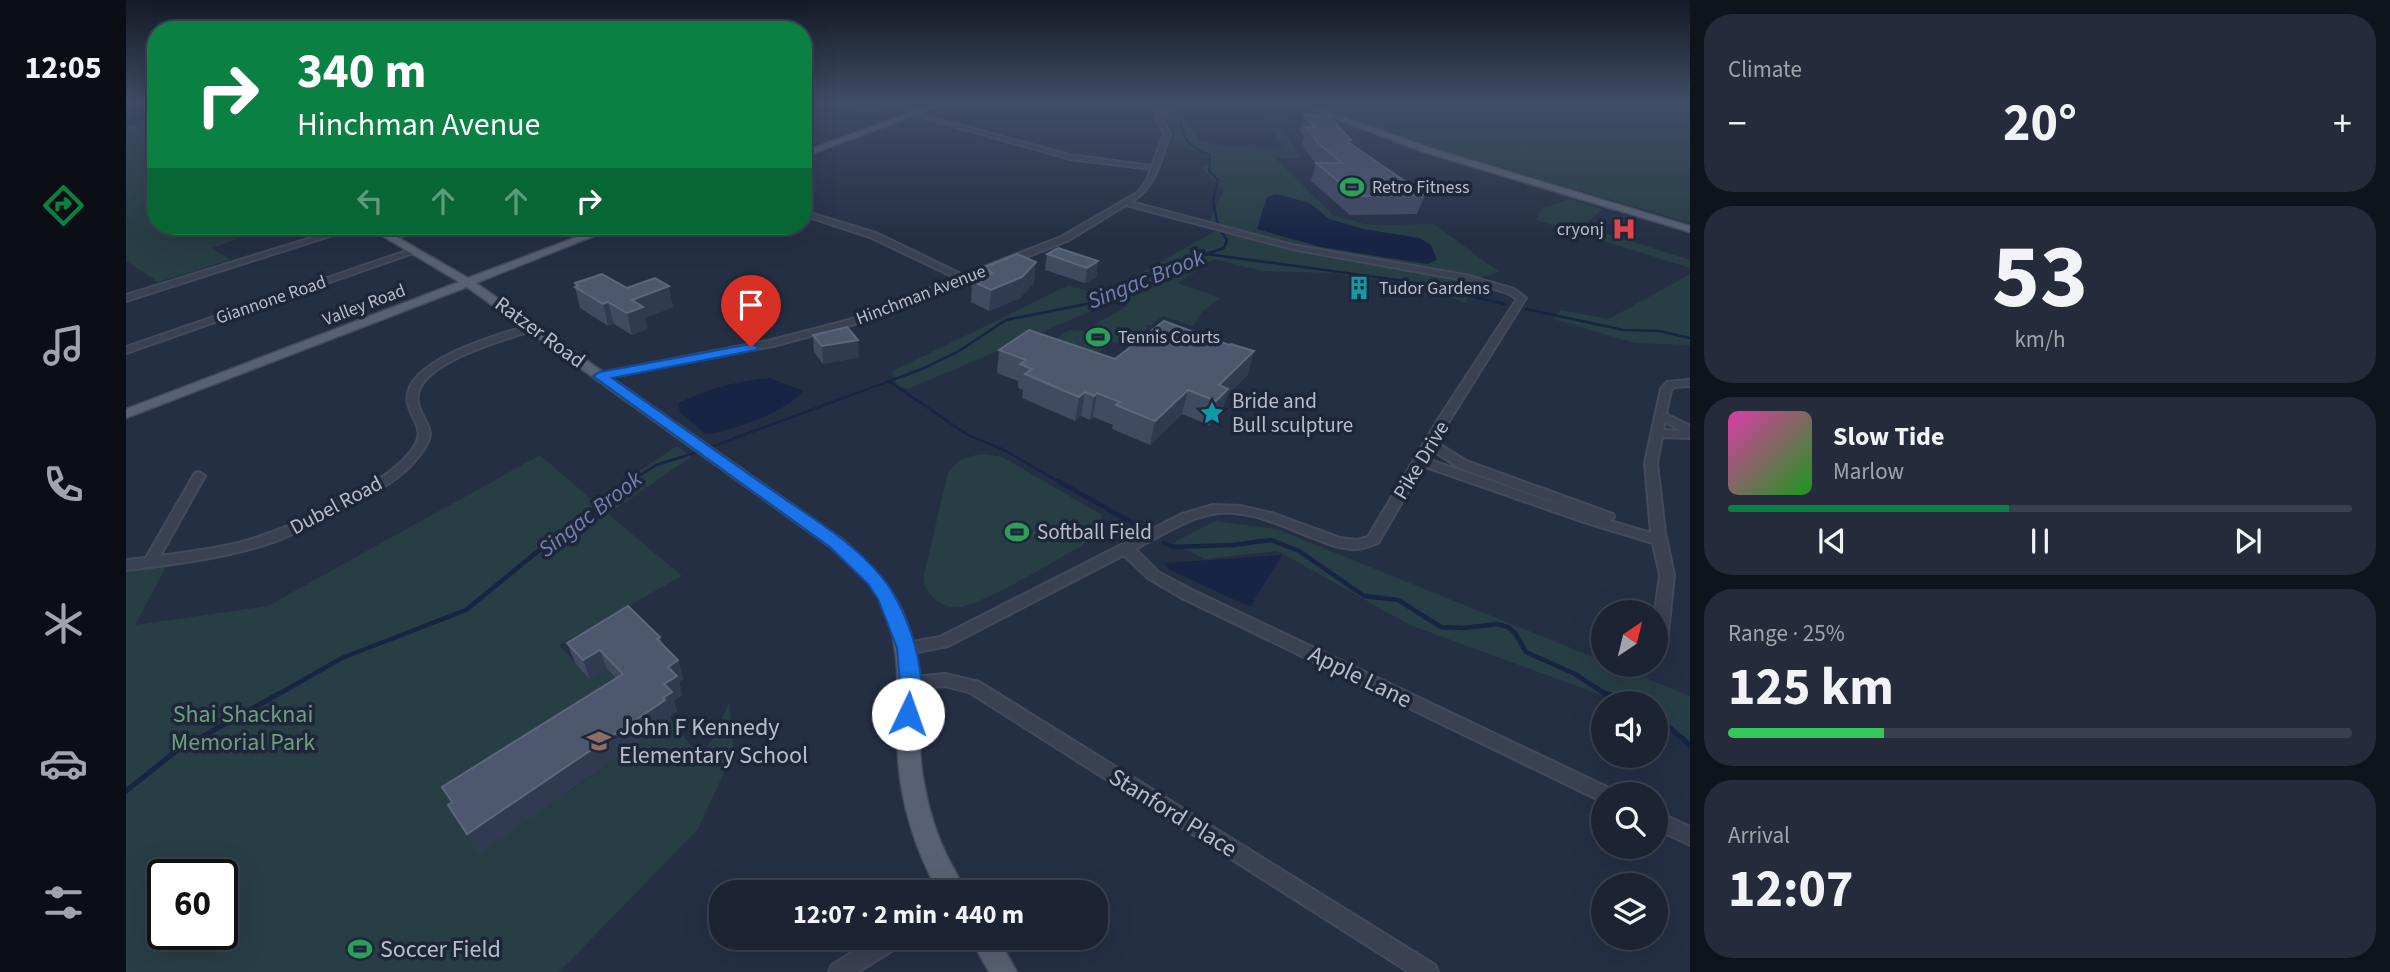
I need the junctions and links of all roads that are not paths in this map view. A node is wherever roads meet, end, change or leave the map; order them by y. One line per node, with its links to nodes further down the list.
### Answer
1 (1035, 147): 4 (street)
2 (1162, 147): 4 (street, Hinchman Avenue)
3 (1420, 147): 7 (main road)
4 (1155, 167): 5 (street, Hinchman Avenue)
5 (1126, 203): 14 (street, Hinchman Avenue); 25 (street, Pike Drive)
6 (812, 216): 14 (street)
7 (1690, 229)
8 (328, 235): 16 (street)
9 (388, 235): 12 (main road, Ratzer Road)
10 (399, 235): 12 (street)
11 (591, 235): 15 (main road, Valley Road)
12 (392, 237): 13 (main road, Ratzer Road)
13 (415, 251): 15 (main road, Ratzer Road); 18 (street, Giannone Road)
14 (964, 279): 19 (street, Hinchman Avenue)
15 (469, 283): 17 (main road, Ratzer Road); 21 (main road, Valley Road)
16 (126, 298)
17 (534, 327): 19 (main road, Ratzer Road); 31 (street, Dubel Road)
18 (126, 350)
19 (600, 376): 34 (main road, Ratzer Road)
20 (1690, 383): 22 (street)
21 (126, 414)
22 (1660, 415): 23 (street); 24 (street)
23 (1656, 433): 24 (street); 29 (street)
24 (1690, 433)
25 (1431, 444): 26 (street, Pike Drive); 28 (street)
26 (1421, 461): 28 (street); 30 (street, Pike Drive)
27 (199, 476): 31 (street)
28 (1512, 487): 29 (street)
29 (1659, 537): 33 (street)
30 (1125, 548): 34 (street, Pike Drive); 36 (street, Apple Lane)
31 (150, 562): 32 (street, Dubel Road)
32 (126, 565)
33 (1664, 600)
34 (907, 648): 35 (main road, Ratzer Road)
35 (910, 683): 39 (main road, Ratzer Road); 44 (street, Stanford Place)
36 (1591, 788)
37 (1668, 826): 38 (street)
38 (1690, 836)
39 (947, 880)
40 (875, 950): 42 (street)
41 (990, 950): 43 (main road)
42 (839, 972)
43 (1004, 972)
44 (1428, 972)

